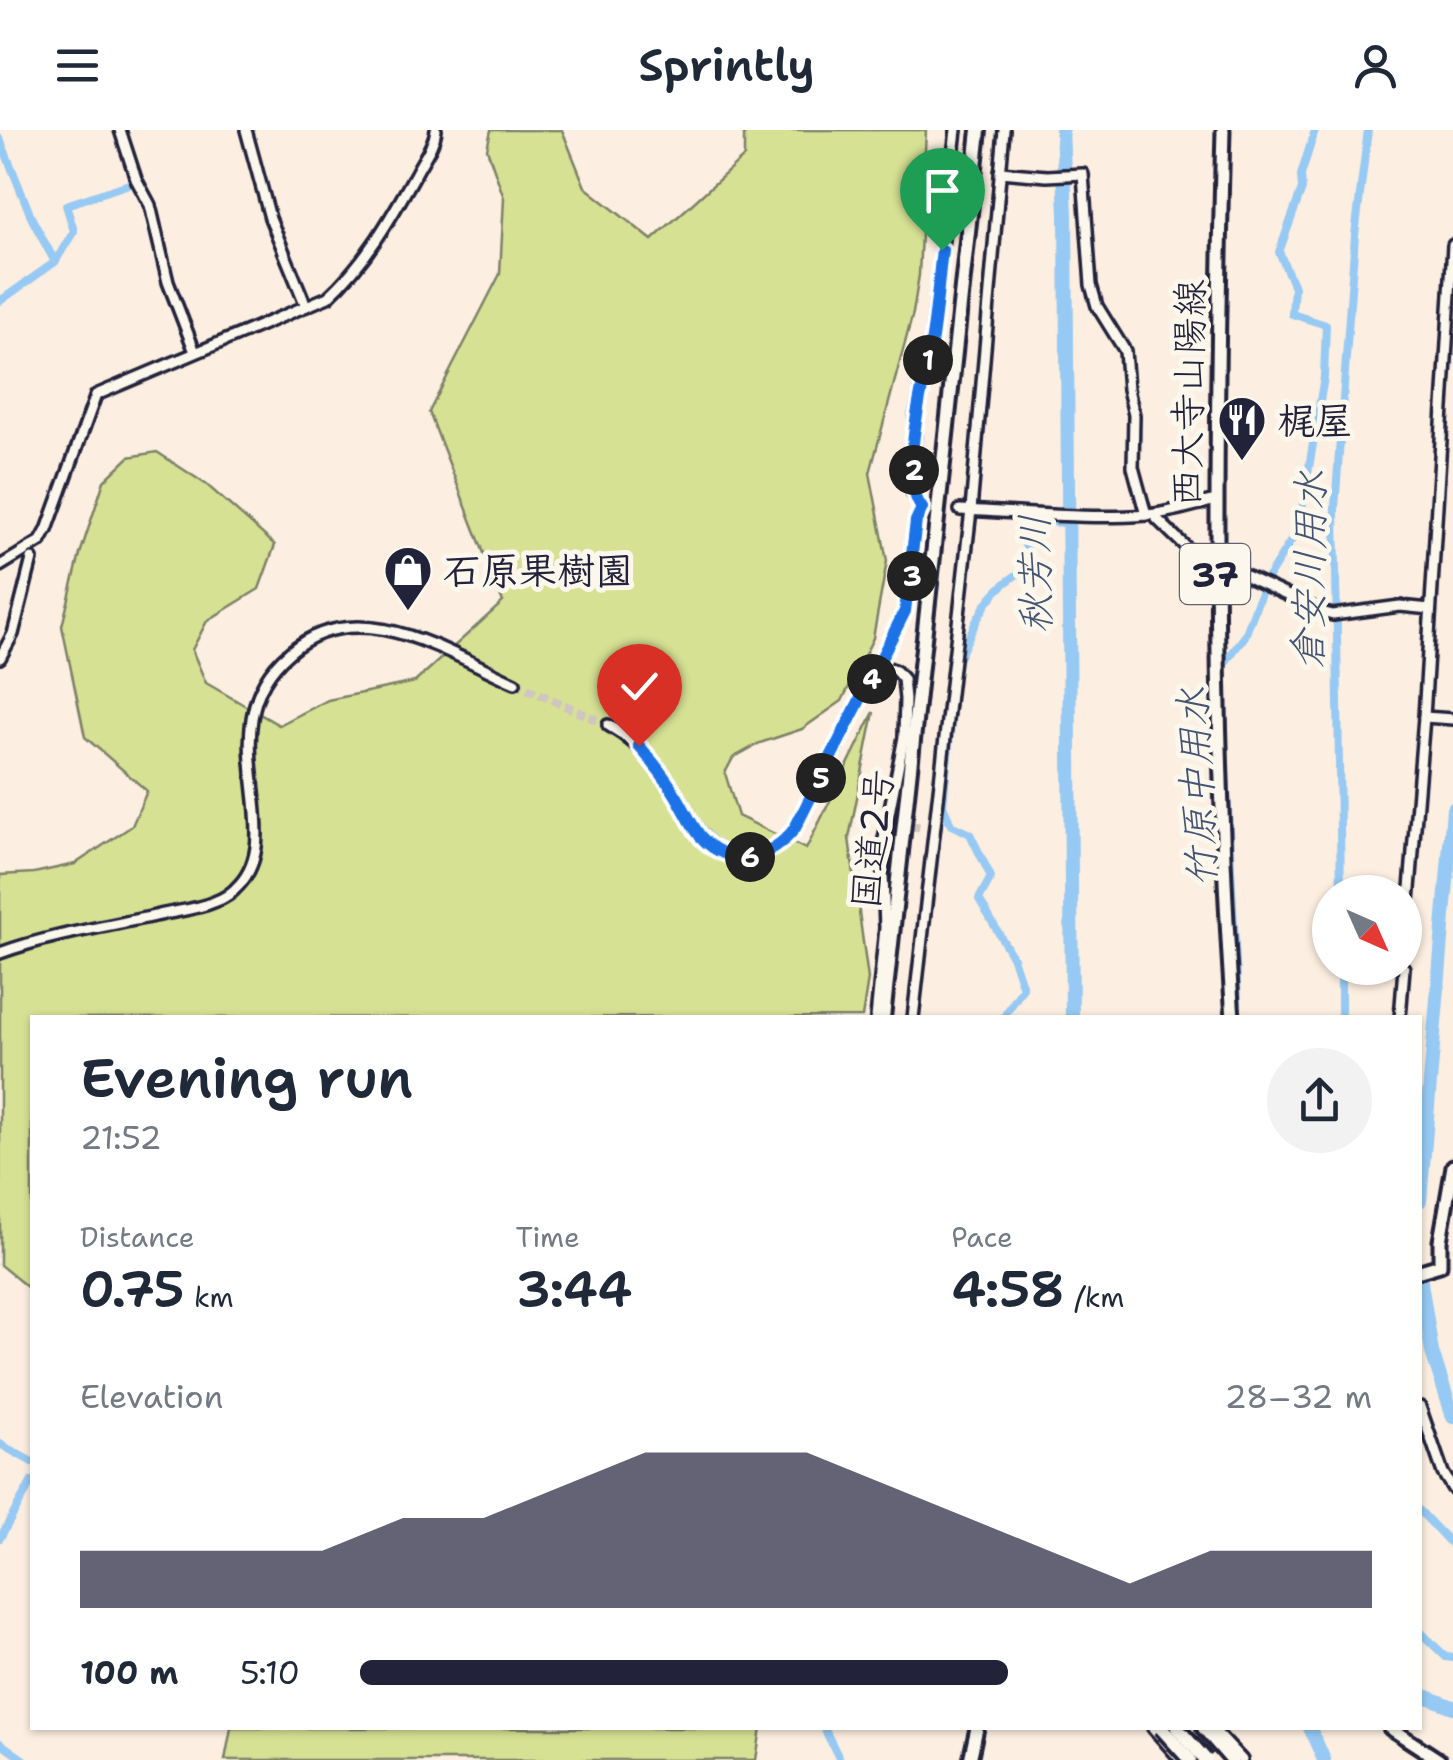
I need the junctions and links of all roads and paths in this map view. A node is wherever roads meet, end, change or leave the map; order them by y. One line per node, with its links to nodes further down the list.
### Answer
1 (120, 130): 11 (street)
2 (246, 130): 10 (street)
3 (436, 130): 10 (street)
4 (956, 130): 20 (street)
5 (979, 130): 32 (highway, 国道2号)
6 (1004, 130): 8 (street)
7 (1223, 130): 12 (main road, 西大寺山陽線 / 37)
8 (1000, 172): 13 (street); 14 (street)
9 (1453, 244): 18 (street)
10 (306, 306): 11 (street)
11 (196, 352): 17 (street)
12 (1216, 500): 14 (street); 16 (main road, 西大寺山陽線 / 37)
13 (966, 510): 14 (street); 28 (street)
14 (1151, 515): 16 (street)
15 (32, 559): 19 (street)
16 (1215, 564): 18 (street); 35 (main road, 西大寺山陽線 / 37)
17 (0, 566)
18 (1430, 609): 22 (street)
19 (0, 658)
20 (880, 664): 24 (street); 25 (street)
21 (516, 683): 30 (street)
22 (1424, 717): 23 (street); 29 (street)
23 (1453, 719)
24 (608, 724)
25 (885, 824): 26 (street); 33 (street)
26 (897, 824)
27 (920, 828): 28 (street)
28 (935, 830): 34 (street)
29 (1411, 875)
30 (0, 953)
31 (1403, 985): 36 (street)
32 (880, 1015)
33 (880, 1015)
34 (913, 1015)
35 (1233, 1015)
36 (1400, 1015)
37 (1453, 1166): 38 (main road)
38 (1426, 1271)
39 (1422, 1413): 40 (street)
40 (1453, 1490)
41 (977, 1730): 50 (main road)
42 (1154, 1730): 49 (street)
43 (1163, 1730): 53 (highway, bridge)
44 (1179, 1730): 54 (highway, bridge)
45 (1199, 1730): 49 (street)
46 (1204, 1730): 55 (highway)
47 (1214, 1730): 56 (street)
48 (1393, 1730): 51 (main road)
49 (1173, 1751): 52 (street)
50 (973, 1757)
51 (1433, 1759)
52 (1180, 1760)
53 (1190, 1760)
54 (1206, 1760)
55 (1232, 1760)
56 (1242, 1760)

